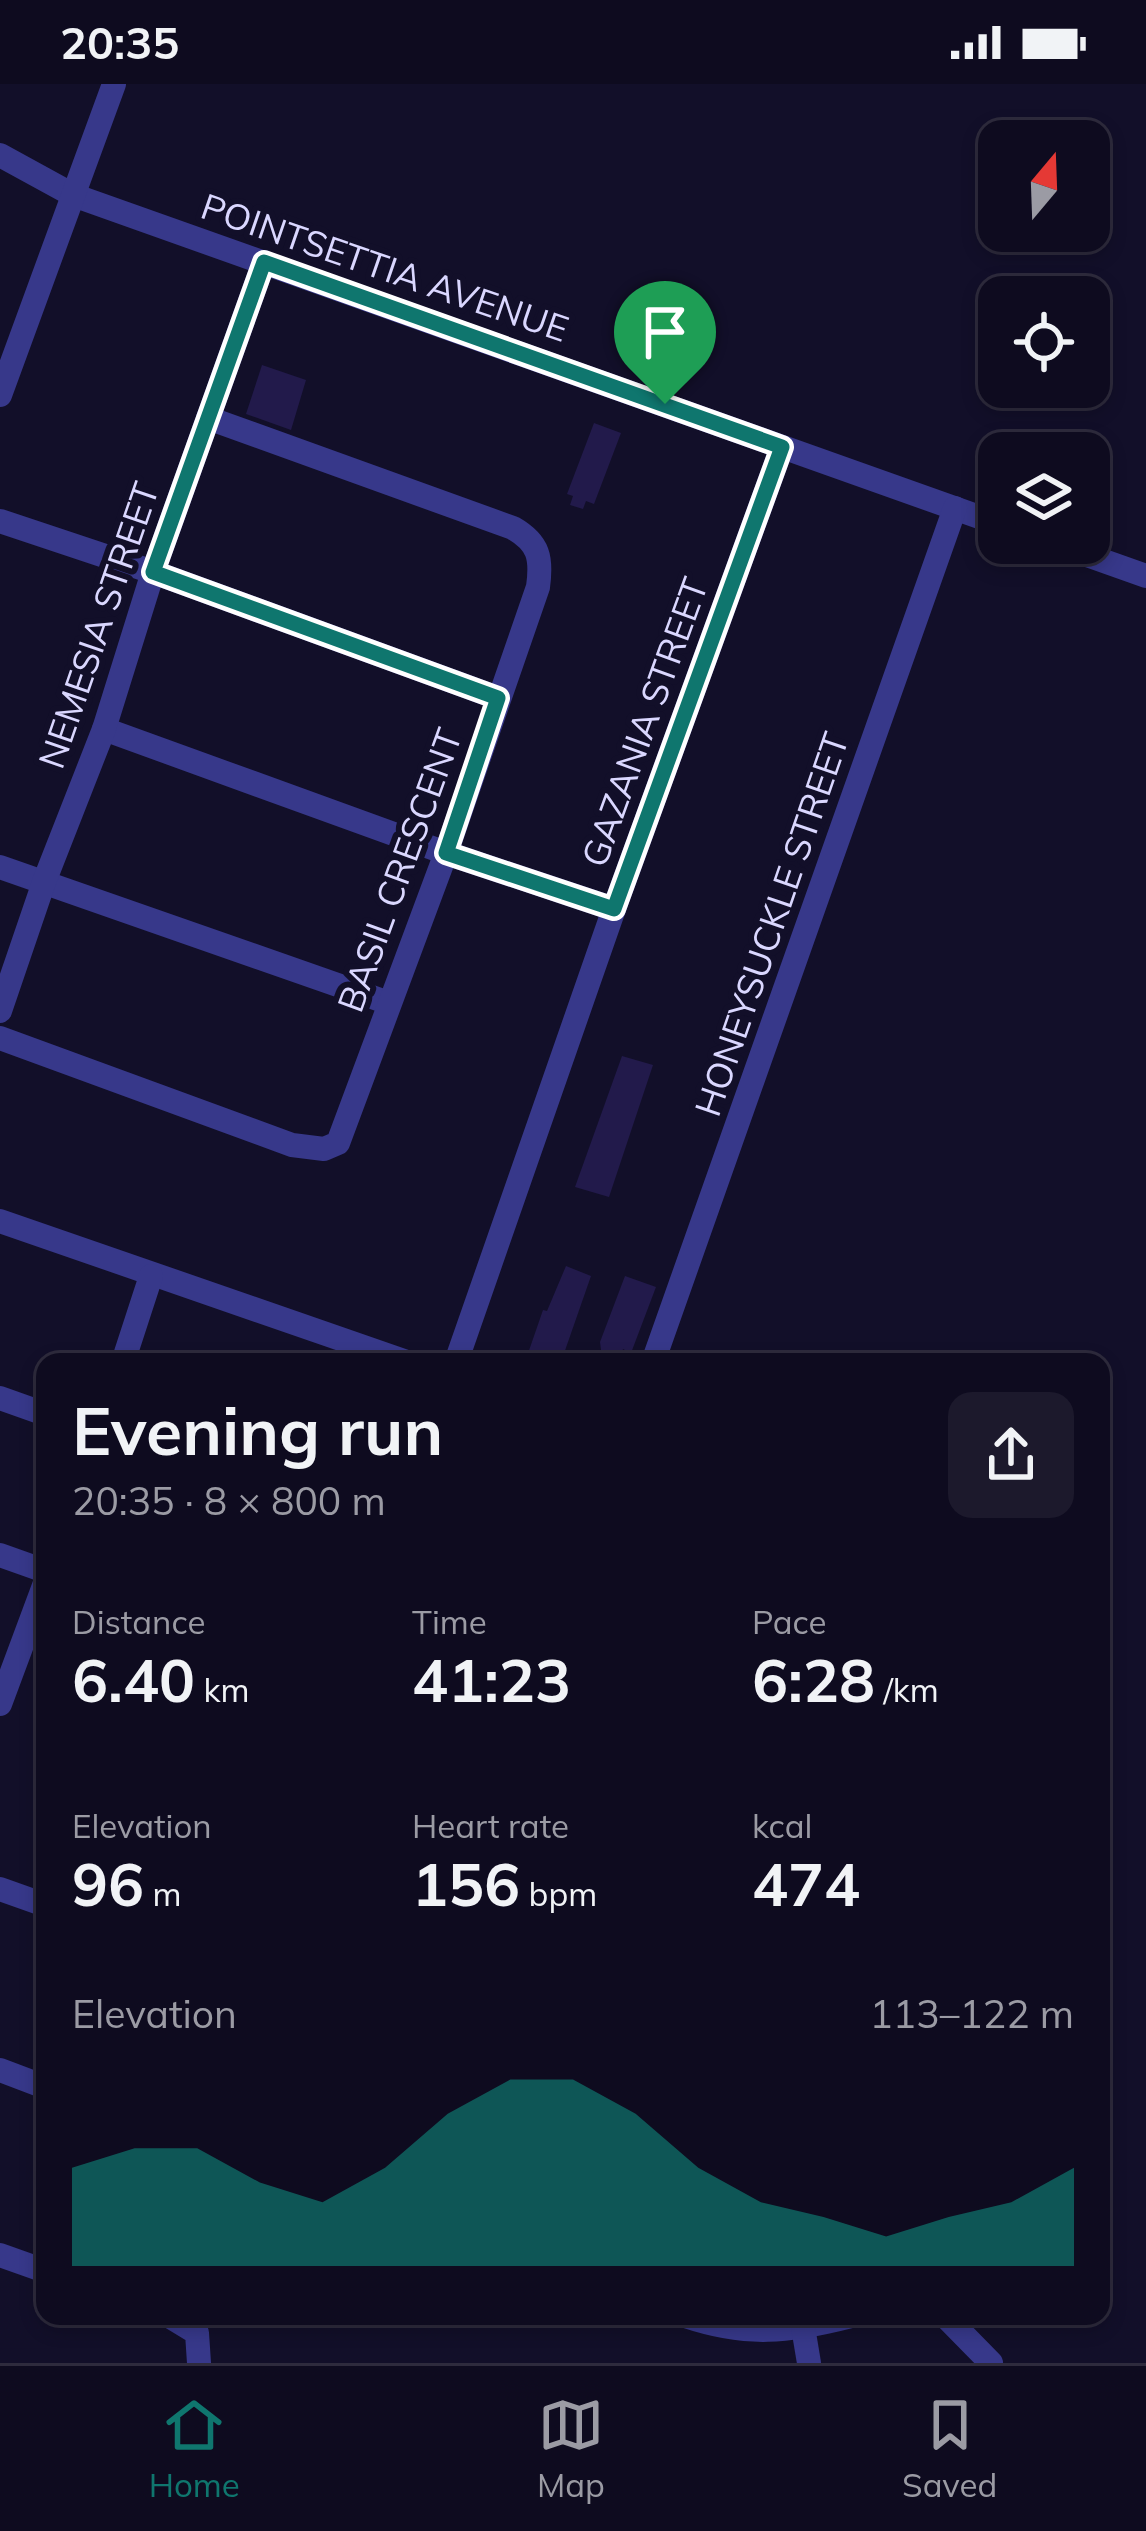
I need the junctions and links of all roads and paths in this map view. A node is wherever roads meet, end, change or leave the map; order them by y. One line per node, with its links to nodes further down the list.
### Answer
1 (114, 84): 3 (street)
2 (0, 155): 3 (street, POINTSETTIA AVENUE)
3 (73, 194): 4 (street, POINTSETTIA AVENUE); 5 (street)
4 (264, 262): 6 (street, NEMESIA STREET); 7 (street, POINTSETTIA AVENUE)
5 (0, 395)
6 (208, 418): 12 (street, NEMESIA STREET); 14 (street, BASIL CRESCENT)
7 (782, 447): 8 (street, POINTSETTIA AVENUE); 19 (street, GAZANIA STREET)
8 (955, 508): 9 (street, POINTSETTIA AVENUE); 28 (street, HONEYSUCKLE STREET)
9 (978, 516)
10 (0, 521): 12 (street)
11 (1110, 563): 13 (street)
12 (153, 572): 14 (street); 15 (street, NEMESIA STREET)
13 (1146, 576)
14 (498, 698): 16 (street, BASIL CRESCENT)
15 (104, 729): 16 (street); 18 (street, NEMESIA STREET)
16 (446, 853): 19 (street); 20 (street, BASIL CRESCENT)
17 (0, 867): 18 (street)
18 (44, 882): 20 (street); 21 (street, NEMESIA STREET)
19 (614, 909): 27 (street, GAZANIA STREET)
20 (389, 1003): 22 (street, BASIL CRESCENT)
21 (0, 1012)
22 (0, 1038)
23 (0, 1221): 24 (street)
24 (151, 1276): 25 (street); 26 (street)
25 (126, 1353)
26 (380, 1353)
27 (459, 1353)
28 (656, 1353)
29 (0, 1398): 30 (street)
30 (36, 1411)
31 (0, 1555): 32 (street)
32 (36, 1568)
33 (36, 1606): 34 (street)
34 (0, 1704)
35 (0, 1889): 36 (street)
36 (36, 1902)
37 (0, 2071): 38 (street)
38 (36, 2083)
39 (0, 2255): 40 (street)
40 (36, 2268)
41 (184, 2325): 46 (street)
42 (722, 2325): 45 (street)
43 (812, 2325): 45 (street)
44 (954, 2325): 48 (street)
45 (803, 2327): 47 (street)
46 (199, 2363)
47 (809, 2363)
48 (992, 2363)

